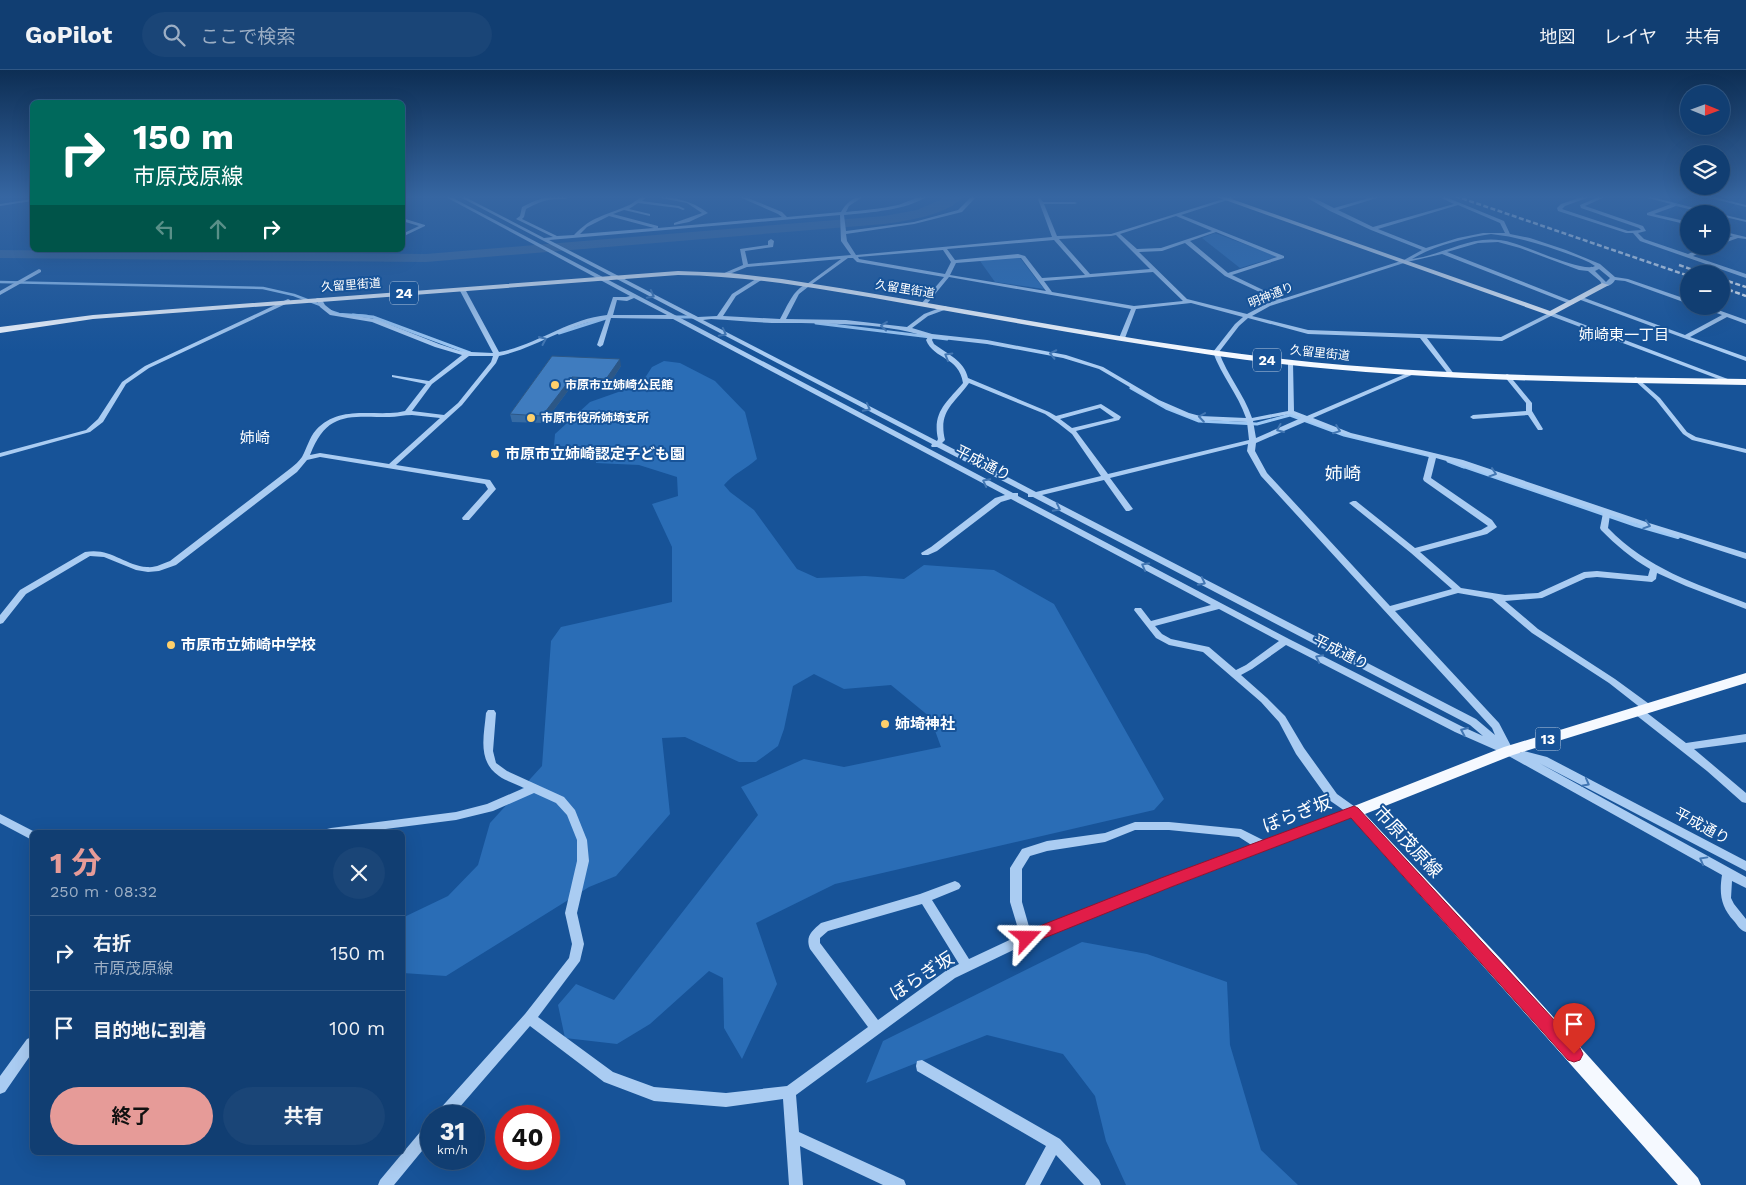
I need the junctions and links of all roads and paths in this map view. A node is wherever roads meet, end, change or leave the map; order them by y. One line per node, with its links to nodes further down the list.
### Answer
1 (544, 248): 38 (street, 平成通り)
2 (561, 248): 35 (street, 平成通り)
3 (756, 248): 26 (street)
4 (848, 248): 21 (street)
5 (944, 248): 21 (street); 24 (street)
6 (1064, 248): 31 (street)
7 (1133, 248): 19 (street)
8 (1165, 248): 19 (street)
9 (1194, 248): 32 (street)
10 (1259, 248): 32 (street)
11 (1368, 248): 23 (main road)
12 (1421, 248): 18 (street)
13 (1433, 248): 18 (street, 明神通り)
14 (1456, 248): 20 (street, 明神通り)
15 (1518, 248): 28 (street, 明神通り)
16 (1553, 248): 25 (street)
17 (1665, 248): 22 (street)
18 (1426, 250): 23 (street, 明神通り)
19 (1136, 251): 27 (street)
20 (1443, 252): 23 (street, 明神通り); 52 (street)
21 (853, 256): 26 (street); 34 (street); 40 (street)
22 (1688, 256): 33 (street)
23 (1406, 261): 49 (street, 明神通り); 57 (main road)
24 (954, 262): 34 (street); 39 (street)
25 (1598, 264): 28 (street); 37 (street)
26 (746, 266): 30 (street)
27 (1155, 270): 31 (street); 51 (street)
28 (1589, 270): 41 (street)
29 (39, 271): 43 (street)
30 (725, 274): 35 (main road, 久留里街道 / 24); 36 (main road, 久留里街道 / 24)
31 (1088, 275): 39 (street)
32 (1227, 275): 49 (street)
33 (1745, 275)
34 (947, 276): 44 (street); 53 (street)
35 (618, 278): 38 (main road, 久留里街道 / 24); 56 (street, 平成通り, one-way to 56)
36 (762, 278): 40 (main road, 久留里街道 / 24); 60 (street)
37 (1613, 278): 41 (street); 48 (street)
38 (603, 279): 42 (main road, 久留里街道 / 24); 45 (street, 平成通り)
39 (1041, 280): 44 (street)
40 (807, 285): 53 (main road, 久留里街道 / 24); 63 (street)
41 (1605, 285): 46 (main road)
42 (462, 290): 47 (main road, 久留里街道 / 24); 74 (street)
43 (0, 293)
44 (1051, 294): 55 (street)
45 (634, 296): 56 (street, 平成通り); 59 (street)
46 (1580, 298): 52 (main road); 69 (street)
47 (319, 299): 50 (main road, 久留里街道 / 24); 73 (street)
48 (1680, 299)
49 (1280, 300): 61 (street, 明神通り)
50 (288, 302): 66 (main road, 久留里街道 / 24); 101 (street)
51 (1189, 302): 55 (street); 61 (street)
52 (1572, 303): 57 (main road)
53 (924, 304): 54 (main road, 久留里街道 / 24)
54 (945, 308): 65 (street); 70 (main road, 久留里街道 / 24)
55 (1134, 308): 70 (street)
56 (677, 314): 59 (street); 62 (street, 平成通り); 99 (street, 平成通り)
57 (1551, 314): 68 (street); 83 (street)
58 (1727, 316): 64 (street); 69 (street)
59 (609, 317): 71 (street); 74 (street, one-way to 59)
60 (719, 317): 62 (street); 63 (street)
61 (1246, 317): 68 (street); 72 (street, 明神通り)
62 (696, 319): 98 (street, 平成通り, one-way to 98)
63 (783, 320): 65 (street, one-way to 63)
64 (1746, 322)
65 (908, 329): 67 (street)
66 (0, 330)
67 (931, 336): 81 (street, one-way to 67); 94 (street, one-way to 67)
68 (1422, 336): 78 (street)
69 (1685, 337): 75 (street)
70 (1122, 338): 72 (main road, 久留里街道 / 24)
71 (600, 345)
72 (1216, 352): 76 (main road, 久留里街道 / 24); 94 (street)
73 (468, 354): 74 (street); 85 (street)
74 (497, 354): 91 (street)
75 (1746, 359)
76 (1290, 363): 77 (main road, 久留里街道 / 24); 88 (street)
77 (1412, 373): 78 (main road, 久留里街道 / 24); 93 (street)
78 (1451, 374): 80 (main road, 久留里街道 / 24)
79 (394, 376): 85 (street)
80 (1507, 376): 82 (main road, 久留里街道 / 24); 89 (street)
81 (966, 380): 92 (street); 98 (street)
82 (1636, 380): 83 (main road, 久留里街道 / 24); 100 (street)
83 (1731, 382): 84 (main road, 久留里街道); 86 (main road, 24)
84 (1746, 382)
85 (430, 383): 87 (street)
86 (1746, 389)
87 (407, 412): 91 (street); 103 (street)
88 (1291, 412): 93 (street); 94 (street)
89 (1531, 413): 90 (street); 95 (street)
90 (1473, 417)
91 (446, 418): 104 (street)
92 (1056, 418): 96 (street); 96 (street)
93 (1306, 418): 97 (street, one-way to 97); 102 (street, one-way to 102)
94 (1250, 420): 97 (street)
95 (1540, 429)
96 (1071, 430): 105 (street)
97 (1254, 441): 105 (street); 120 (street)
98 (936, 444): 99 (street); 107 (street, 平成通り)
99 (926, 451): 106 (street, 平成通り, one-way to 99)
100 (1746, 451)
101 (0, 455)
102 (1433, 455): 110 (street, one-way to 110); 112 (street)
103 (305, 458): 104 (street); 122 (street)
104 (391, 466): 111 (street)
105 (1105, 478): 107 (street); 109 (street)
106 (1011, 495): 107 (street); 113 (street); 118 (street, 平成通り, one-way to 106)
107 (1033, 495): 131 (street, 平成通り, one-way to 131)
108 (1353, 503): 112 (street)
109 (1128, 509)
110 (1607, 512): 114 (street, one-way to 114); 115 (street)
111 (466, 518)
112 (1414, 551): 116 (street)
113 (925, 553)
114 (1746, 556)
115 (1654, 568): 117 (street); 119 (street)
116 (1458, 590): 117 (street); 120 (street)
117 (1495, 597): 127 (street)
118 (1219, 606): 123 (street); 124 (street, 平成通り)
119 (1746, 606)
120 (1390, 609): 131 (street)
121 (1138, 610): 123 (street)
122 (0, 621)
123 (1150, 624): 125 (street)
124 (1286, 641): 125 (street); 131 (street, 平成通り, one-way to 124)
125 (1236, 674): 135 (street)
126 (1746, 678): 127 (main road, 市原茂原線 / 13)
127 (1644, 710): 130 (street); 131 (main road, 市原茂原線 / 13)
128 (491, 713): 132 (street)
129 (1746, 738): 130 (street)
130 (1685, 747): 133 (street)
131 (1509, 751): 135 (main road, 市原茂原線 / 13); 140 (street, 平成通り, one-way to 140); 141 (street, 平成通り, one-way to 131)
132 (533, 789): 137 (street); 148 (street)
133 (1741, 791): 134 (street)
134 (1746, 799)
135 (1354, 812): 139 (street, ぼらぎ坂); 163 (main road, 市原茂原線)
136 (0, 818): 138 (street)
137 (347, 830)
138 (30, 835)
139 (1263, 846): 146 (street, ぼらぎ坂); 146 (street)
140 (1746, 866)
141 (1728, 874): 142 (street, 平成通り); 145 (street)
142 (1746, 883)
143 (955, 886): 144 (street)
144 (925, 898): 147 (street); 149 (street)
145 (1746, 927)
146 (1027, 938): 147 (street, ぼらぎ坂)
147 (967, 967): 149 (street, ぼらぎ坂)
148 (529, 1018): 153 (street, ぼらぎ坂); 154 (street)
149 (876, 1028): 153 (street, ぼらぎ坂)
150 (30, 1046): 152 (street)
151 (922, 1066): 157 (street)
152 (0, 1088)
153 (789, 1092): 155 (street)
154 (453, 1105)
155 (793, 1136): 159 (street); 160 (street)
156 (420, 1143): 158 (street)
157 (1055, 1144): 161 (street); 162 (street)
158 (385, 1185)
159 (796, 1185)
160 (899, 1185)
161 (1032, 1185)
162 (1094, 1185)
163 (1691, 1185)

